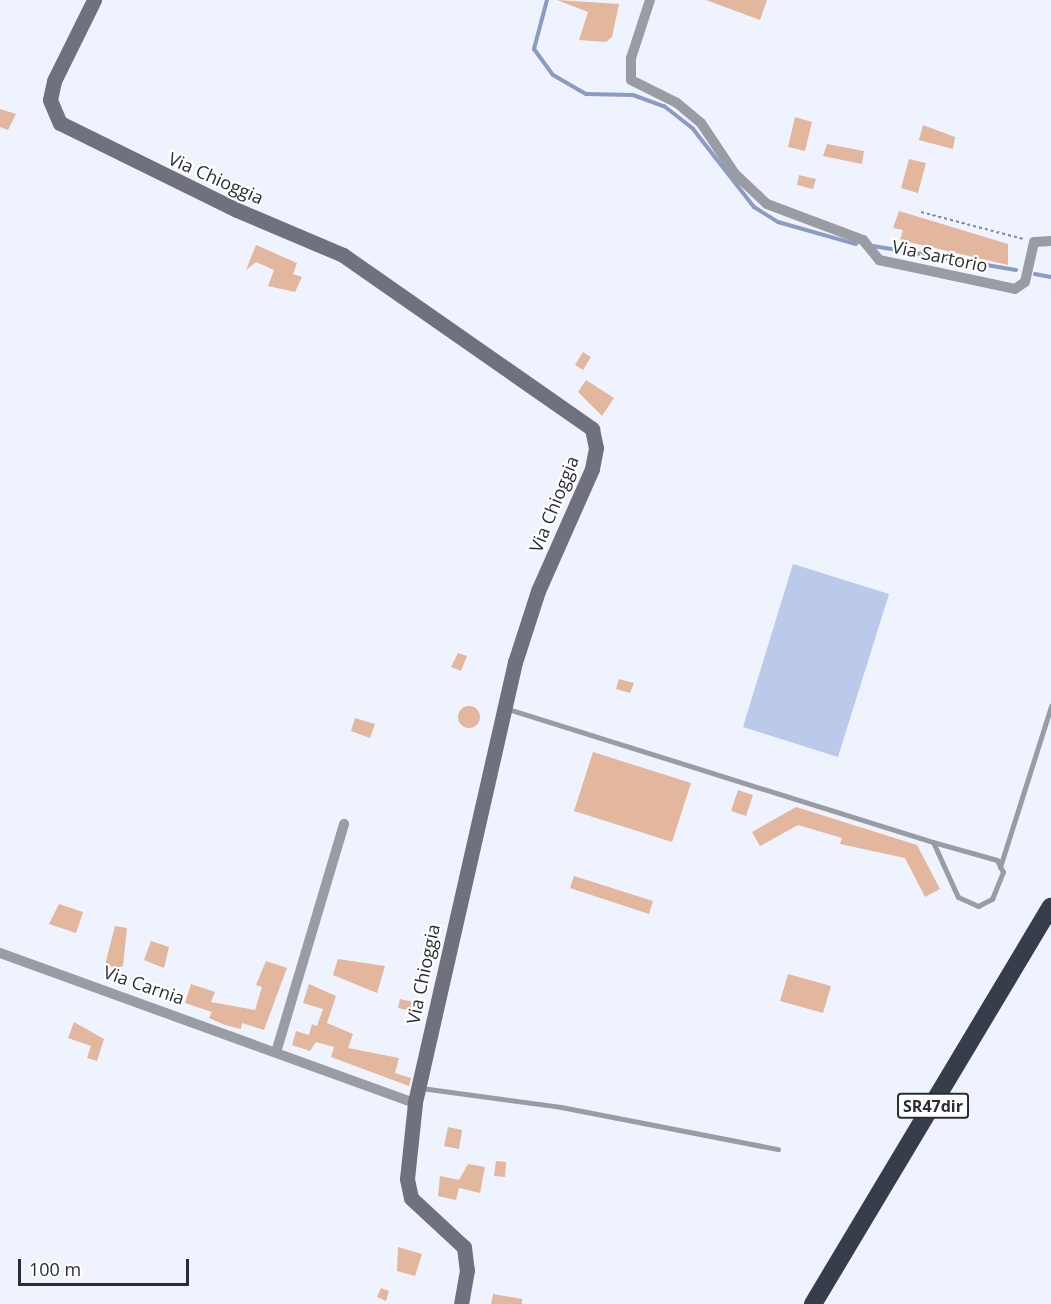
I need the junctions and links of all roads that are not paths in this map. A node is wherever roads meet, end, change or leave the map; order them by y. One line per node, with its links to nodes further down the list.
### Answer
1 (94, 0): 5 (street, Via Chioggia)
2 (650, 0): 3 (street, Via Sartorio)
3 (1051, 241)
4 (1051, 706): 8 (lane)
5 (504, 708): 7 (lane); 12 (street, Via Chioggia)
6 (344, 824): 11 (street)
7 (933, 842): 8 (lane); 8 (lane)
8 (1000, 867)
9 (1051, 908): 15 (highway, SR47dir / SR47dir)
10 (0, 952): 11 (street, Via Carnia)
11 (277, 1049): 12 (street, Via Carnia)
12 (418, 1095): 13 (lane); 14 (street, Via Chioggia)
13 (778, 1149)
14 (461, 1304)
15 (813, 1304)

